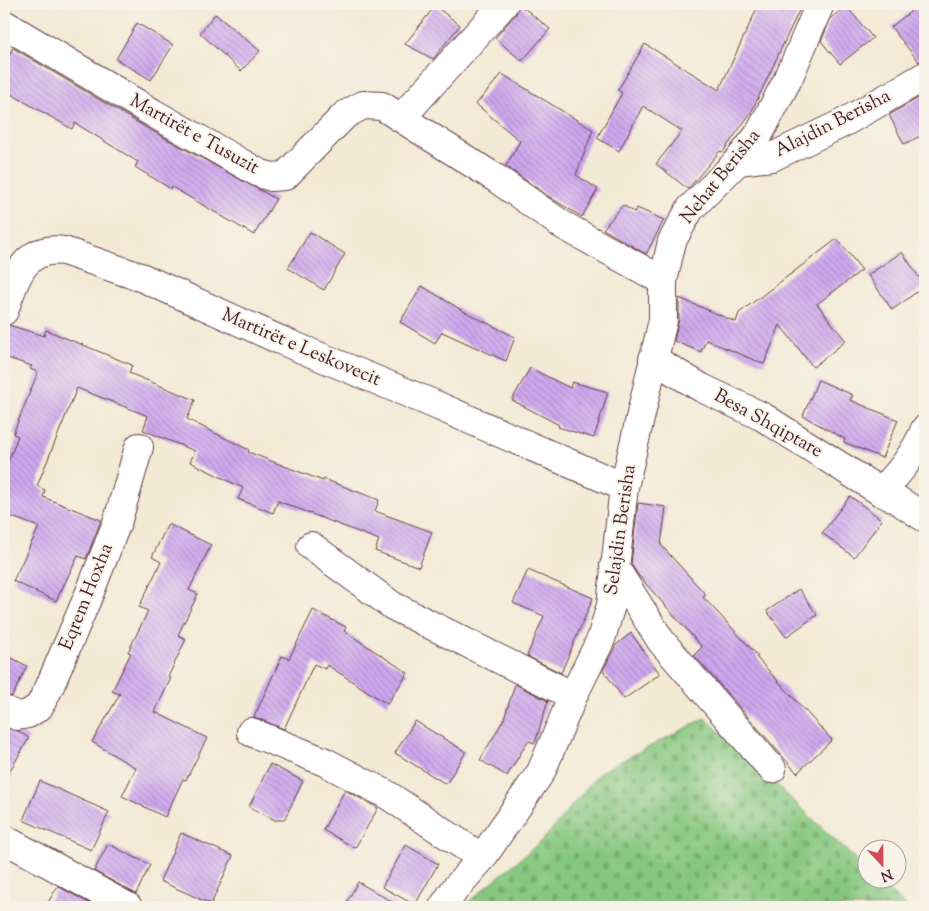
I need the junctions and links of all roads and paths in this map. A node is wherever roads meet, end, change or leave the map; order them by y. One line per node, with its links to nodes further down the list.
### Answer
1 (504, 4): 5 (street)
2 (820, 4): 6 (street, Nehat Berisha)
3 (4, 24): 5 (street, Martirët e Tusuzit)
4 (925, 76): 6 (street, Alajdin Berisha)
5 (402, 117): 7 (street, Martirët e Tusuzit)
6 (738, 161): 7 (street, Nehat Berisha)
7 (663, 282): 9 (street, Nehat Berisha)
8 (4, 311): 12 (street, Martirët e Leskovecit)
9 (653, 360): 12 (street, Selajdin Berisha); 13 (street, Besa Shqiptare)
10 (925, 429): 13 (street)
11 (139, 447): 18 (street, Eqrem Hoxha)
12 (624, 487): 16 (street, Selajdin Berisha)
13 (881, 492): 14 (street, Besa Shqiptare)
14 (925, 518)
15 (312, 546): 17 (street)
16 (614, 566): 17 (street, Selajdin Berisha); 20 (street)
17 (573, 696): 22 (street, Selajdin Berisha)
18 (4, 710)
19 (251, 732): 22 (street)
20 (772, 769)
21 (4, 839): 23 (street)
22 (482, 858): 24 (street, Selajdin Berisha)
23 (128, 907)
24 (443, 907)

